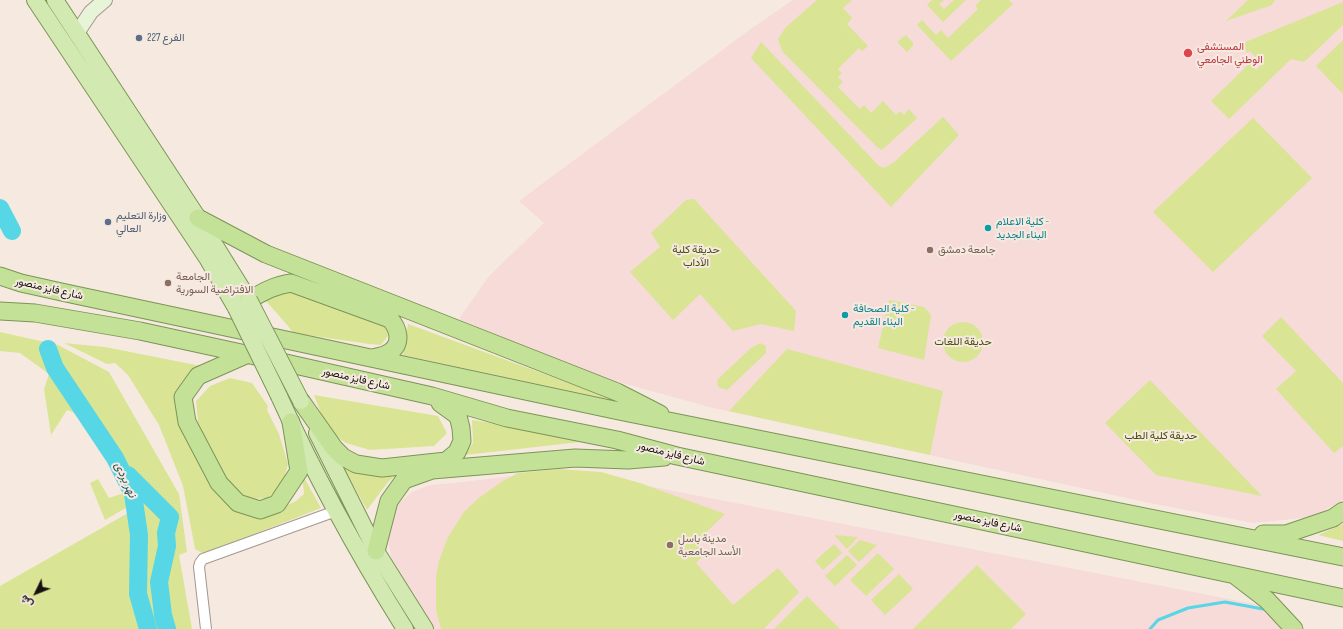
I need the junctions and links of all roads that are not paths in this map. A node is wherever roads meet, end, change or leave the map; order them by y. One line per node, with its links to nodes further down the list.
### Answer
1 (36, 0): 7 (main road)
2 (55, 0): 4 (main road)
3 (105, 0): 4 (main road)
4 (77, 33): 5 (main road)
5 (198, 218): 7 (main road); 14 (highway)
6 (0, 276): 10 (highway, شارع فايز منصور)
7 (243, 304): 10 (highway); 12 (main road, bridge); 13 (main road, bridge)
8 (0, 311): 9 (highway, شارع فايز منصور)
9 (248, 354): 11 (highway, شارع فايز منصور); 13 (highway)
10 (372, 358): 14 (highway, شارع فايز منصور)
11 (432, 396): 12 (highway); 15 (highway, شارع فايز منصور)
12 (301, 401): 19 (main road)
13 (291, 422): 16 (main road)
14 (676, 422): 18 (highway, شارع فايز منصور)
15 (677, 456): 19 (highway); 21 (highway, شارع فايز منصور)
16 (336, 511): 23 (street); 24 (main road)
17 (1343, 511): 18 (highway)
18 (1224, 534): 20 (highway, شارع فايز منصور)
19 (376, 551): 25 (main road)
20 (1343, 558)
21 (1232, 574): 22 (highway, شارع فايز منصور); 26 (highway)
22 (1343, 598)
23 (206, 629)
24 (405, 629)
25 (425, 629)
26 (1294, 629)

